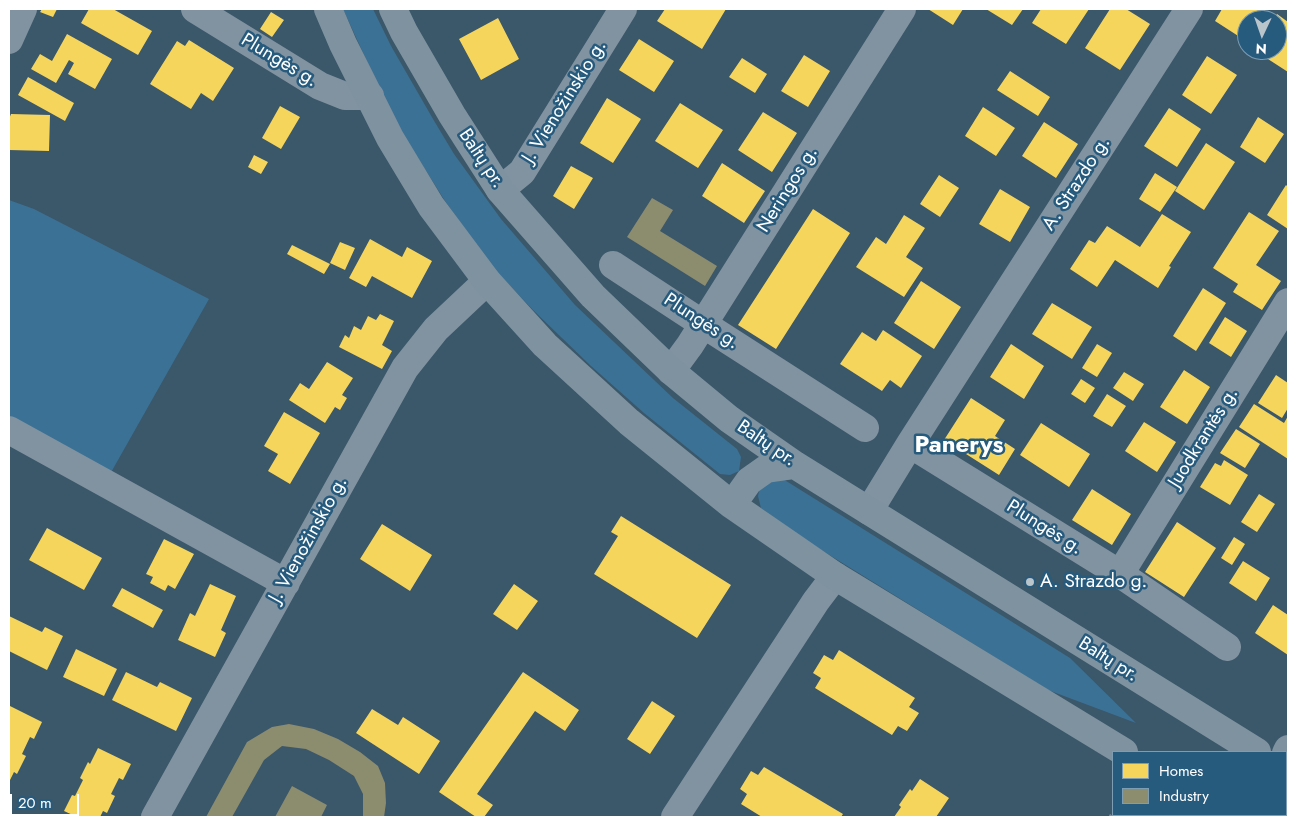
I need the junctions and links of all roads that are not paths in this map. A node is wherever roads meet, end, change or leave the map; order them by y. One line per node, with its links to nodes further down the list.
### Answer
1 (23, 9): 8 (street)
2 (195, 9): 9 (street, Plungės g.)
3 (328, 9): 9 (main road)
4 (393, 9): 10 (main road, Baltų pr.)
5 (623, 9): 10 (street, J. Vienožinskio g.)
6 (902, 9): 14 (street, Neringos g.)
7 (1189, 9): 18 (street, A. Strazdo g.)
8 (9, 40)
9 (370, 96): 12 (main road)
10 (500, 190): 15 (main road, Baltų pr.)
11 (613, 265): 14 (street, Plungės g.)
12 (487, 281): 20 (main road); 24 (street, J. Vienožinskio g.)
13 (1288, 302): 22 (street, Juodkrantės g.)
14 (703, 324): 15 (street, Neringos g.); 16 (street, Plungės g.)
15 (670, 371): 19 (main road, Baltų pr.)
16 (865, 428)
17 (9, 430): 24 (street)
18 (910, 444): 21 (street, A. Strazdo g.); 22 (street, Plungės g.)
19 (795, 465): 20 (main road); 21 (main road, Baltų pr.)
20 (732, 504): 23 (main road)
21 (869, 511): 27 (main road, Baltų pr.)
22 (1120, 574): 25 (street, Plungės g.)
23 (834, 576): 26 (main road); 29 (street)
24 (286, 583): 28 (street, J. Vienožinskio g.)
25 (1227, 647)
26 (1122, 751)
27 (1255, 751)
28 (155, 817)
29 (676, 817)

